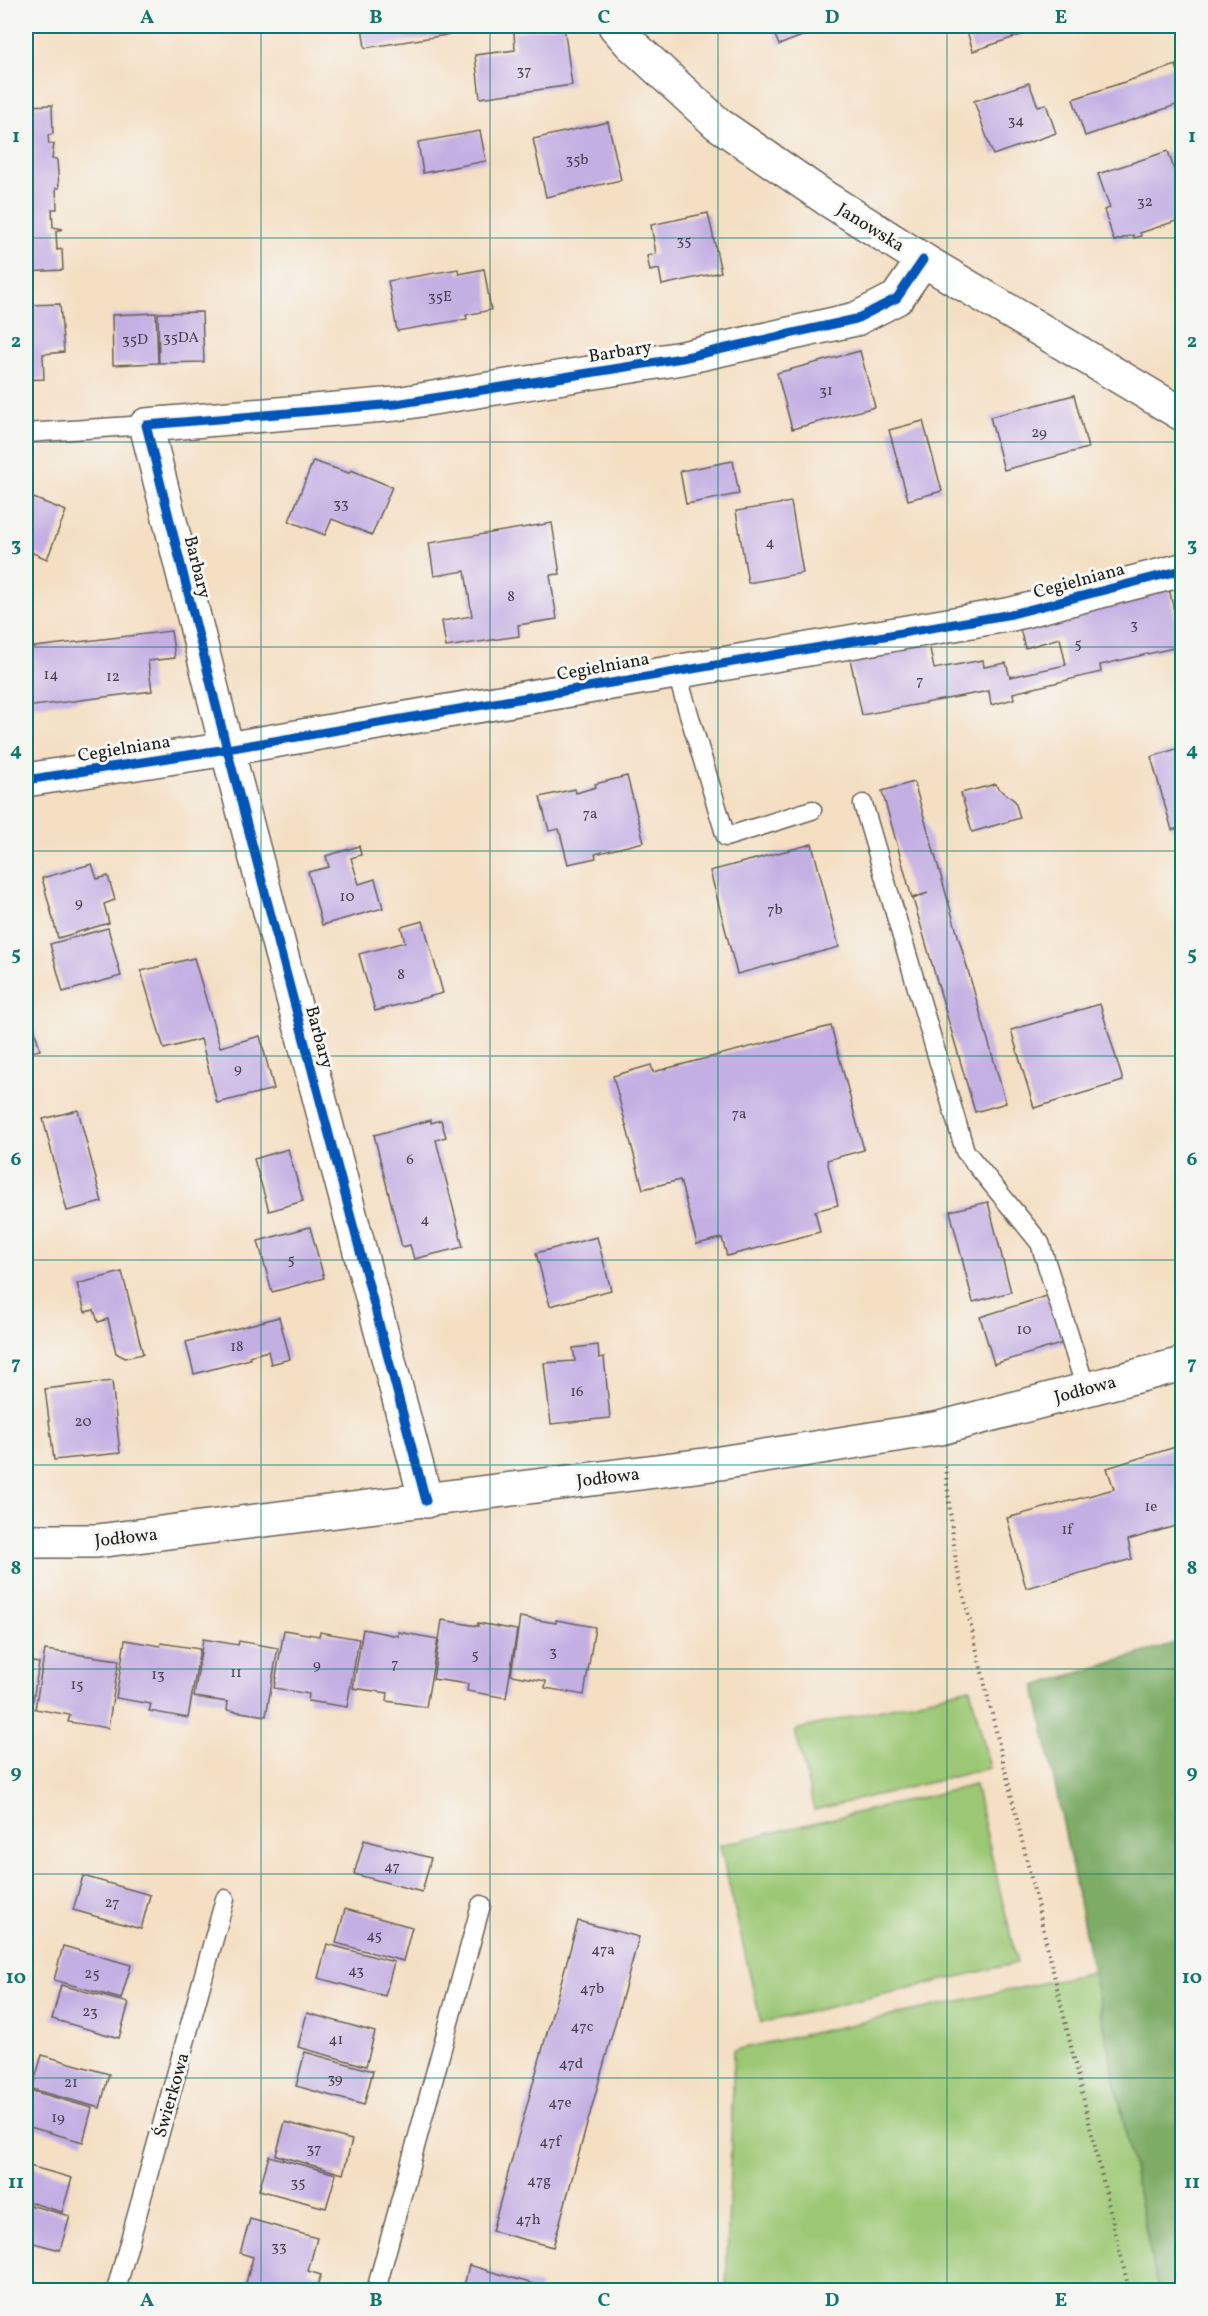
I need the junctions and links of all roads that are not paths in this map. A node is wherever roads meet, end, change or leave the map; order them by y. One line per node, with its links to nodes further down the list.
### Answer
1 (615, 26): 2 (street, Janowska)
2 (923, 260): 3 (street, Janowska); 4 (street, Barbary)
3 (1182, 414)
4 (146, 425): 5 (lane); 8 (street, Barbary)
5 (26, 433)
6 (1182, 570): 7 (street, Cegielniana)
7 (676, 671): 8 (street, Cegielniana); 11 (lane)
8 (227, 749): 9 (street, Cegielniana); 14 (street, Barbary)
9 (26, 780)
10 (863, 804): 13 (lane)
11 (812, 810)
12 (1182, 1364): 13 (street, Jodłowa)
13 (1086, 1389): 14 (street, Jodłowa)
14 (426, 1501): 15 (street, Jodłowa)
15 (26, 1542)
16 (225, 1899): 18 (lane, Świerkowa)
17 (481, 1905): 19 (lane)
18 (116, 2290)
19 (376, 2290)

